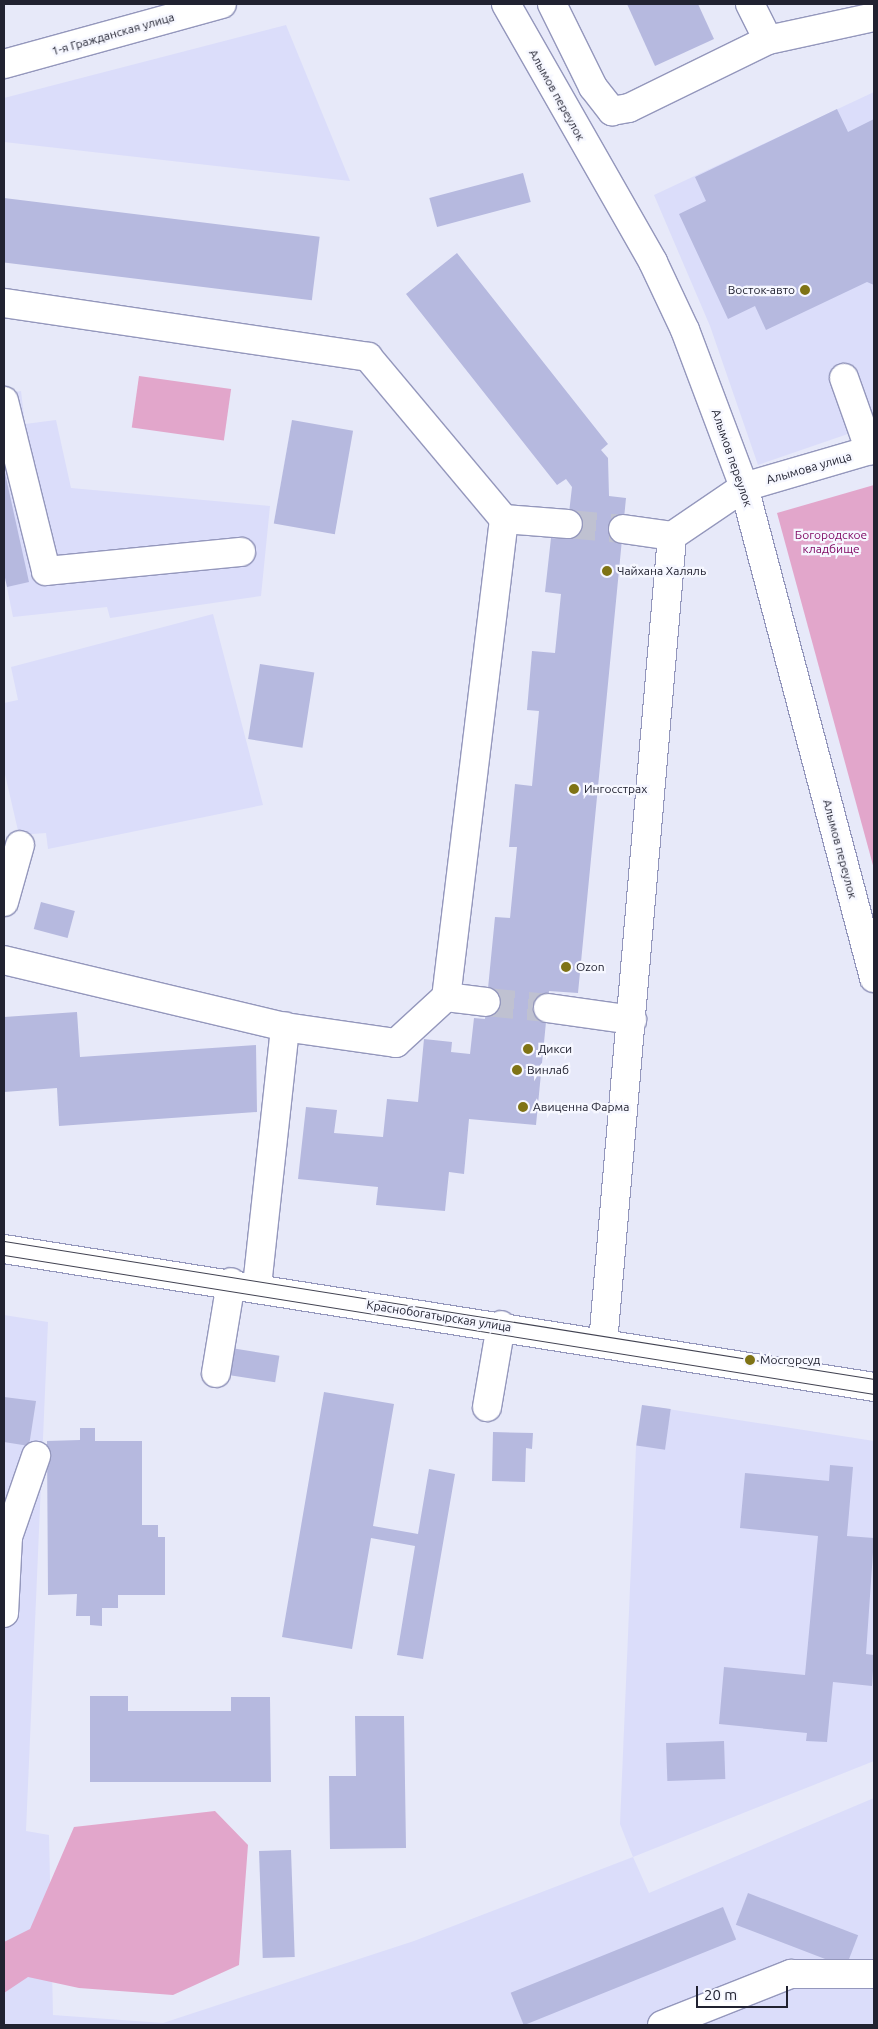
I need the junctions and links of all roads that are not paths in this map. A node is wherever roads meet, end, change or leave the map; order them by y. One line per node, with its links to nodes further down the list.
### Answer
1 (222, 4): 7 (street, 1-я Гражданская улица)
2 (506, 4): 12 (street, Алымов переулок)
3 (552, 4): 6 (street)
4 (750, 4): 6 (street)
5 (874, 17): 6 (street)
6 (768, 40)
7 (4, 64)
8 (4, 303): 13 (street)
9 (844, 378): 11 (street)
10 (4, 401): 17 (street)
11 (872, 450): 12 (street, Алымова улица)
12 (744, 486): 16 (street, Алымова улица); 21 (street, Алымов переулок)
13 (504, 519): 14 (street); 22 (street)
14 (568, 524)
15 (622, 529): 16 (street)
16 (672, 536): 25 (street)
17 (241, 552)
18 (20, 845): 19 (street)
19 (4, 902)
20 (4, 960): 26 (street)
21 (874, 978)
22 (446, 997): 23 (street); 26 (street)
23 (486, 1002)
24 (548, 1008): 25 (street)
25 (632, 1020): 30 (street)
26 (285, 1027): 28 (street)
27 (4, 1249): 28 (street, Краснобогатырская улица)
28 (244, 1284): 29 (street, Краснобогатырская улица); 31 (street)
29 (501, 1325): 30 (street, Краснобогатырская улица); 33 (street)
30 (603, 1343): 32 (street, Краснобогатырская улица)
31 (216, 1373)
32 (874, 1387)
33 (487, 1407)
34 (36, 1456): 35 (street)
35 (6, 1537): 36 (street)
36 (4, 1613)
37 (874, 1974): 38 (street)
38 (662, 2025)

